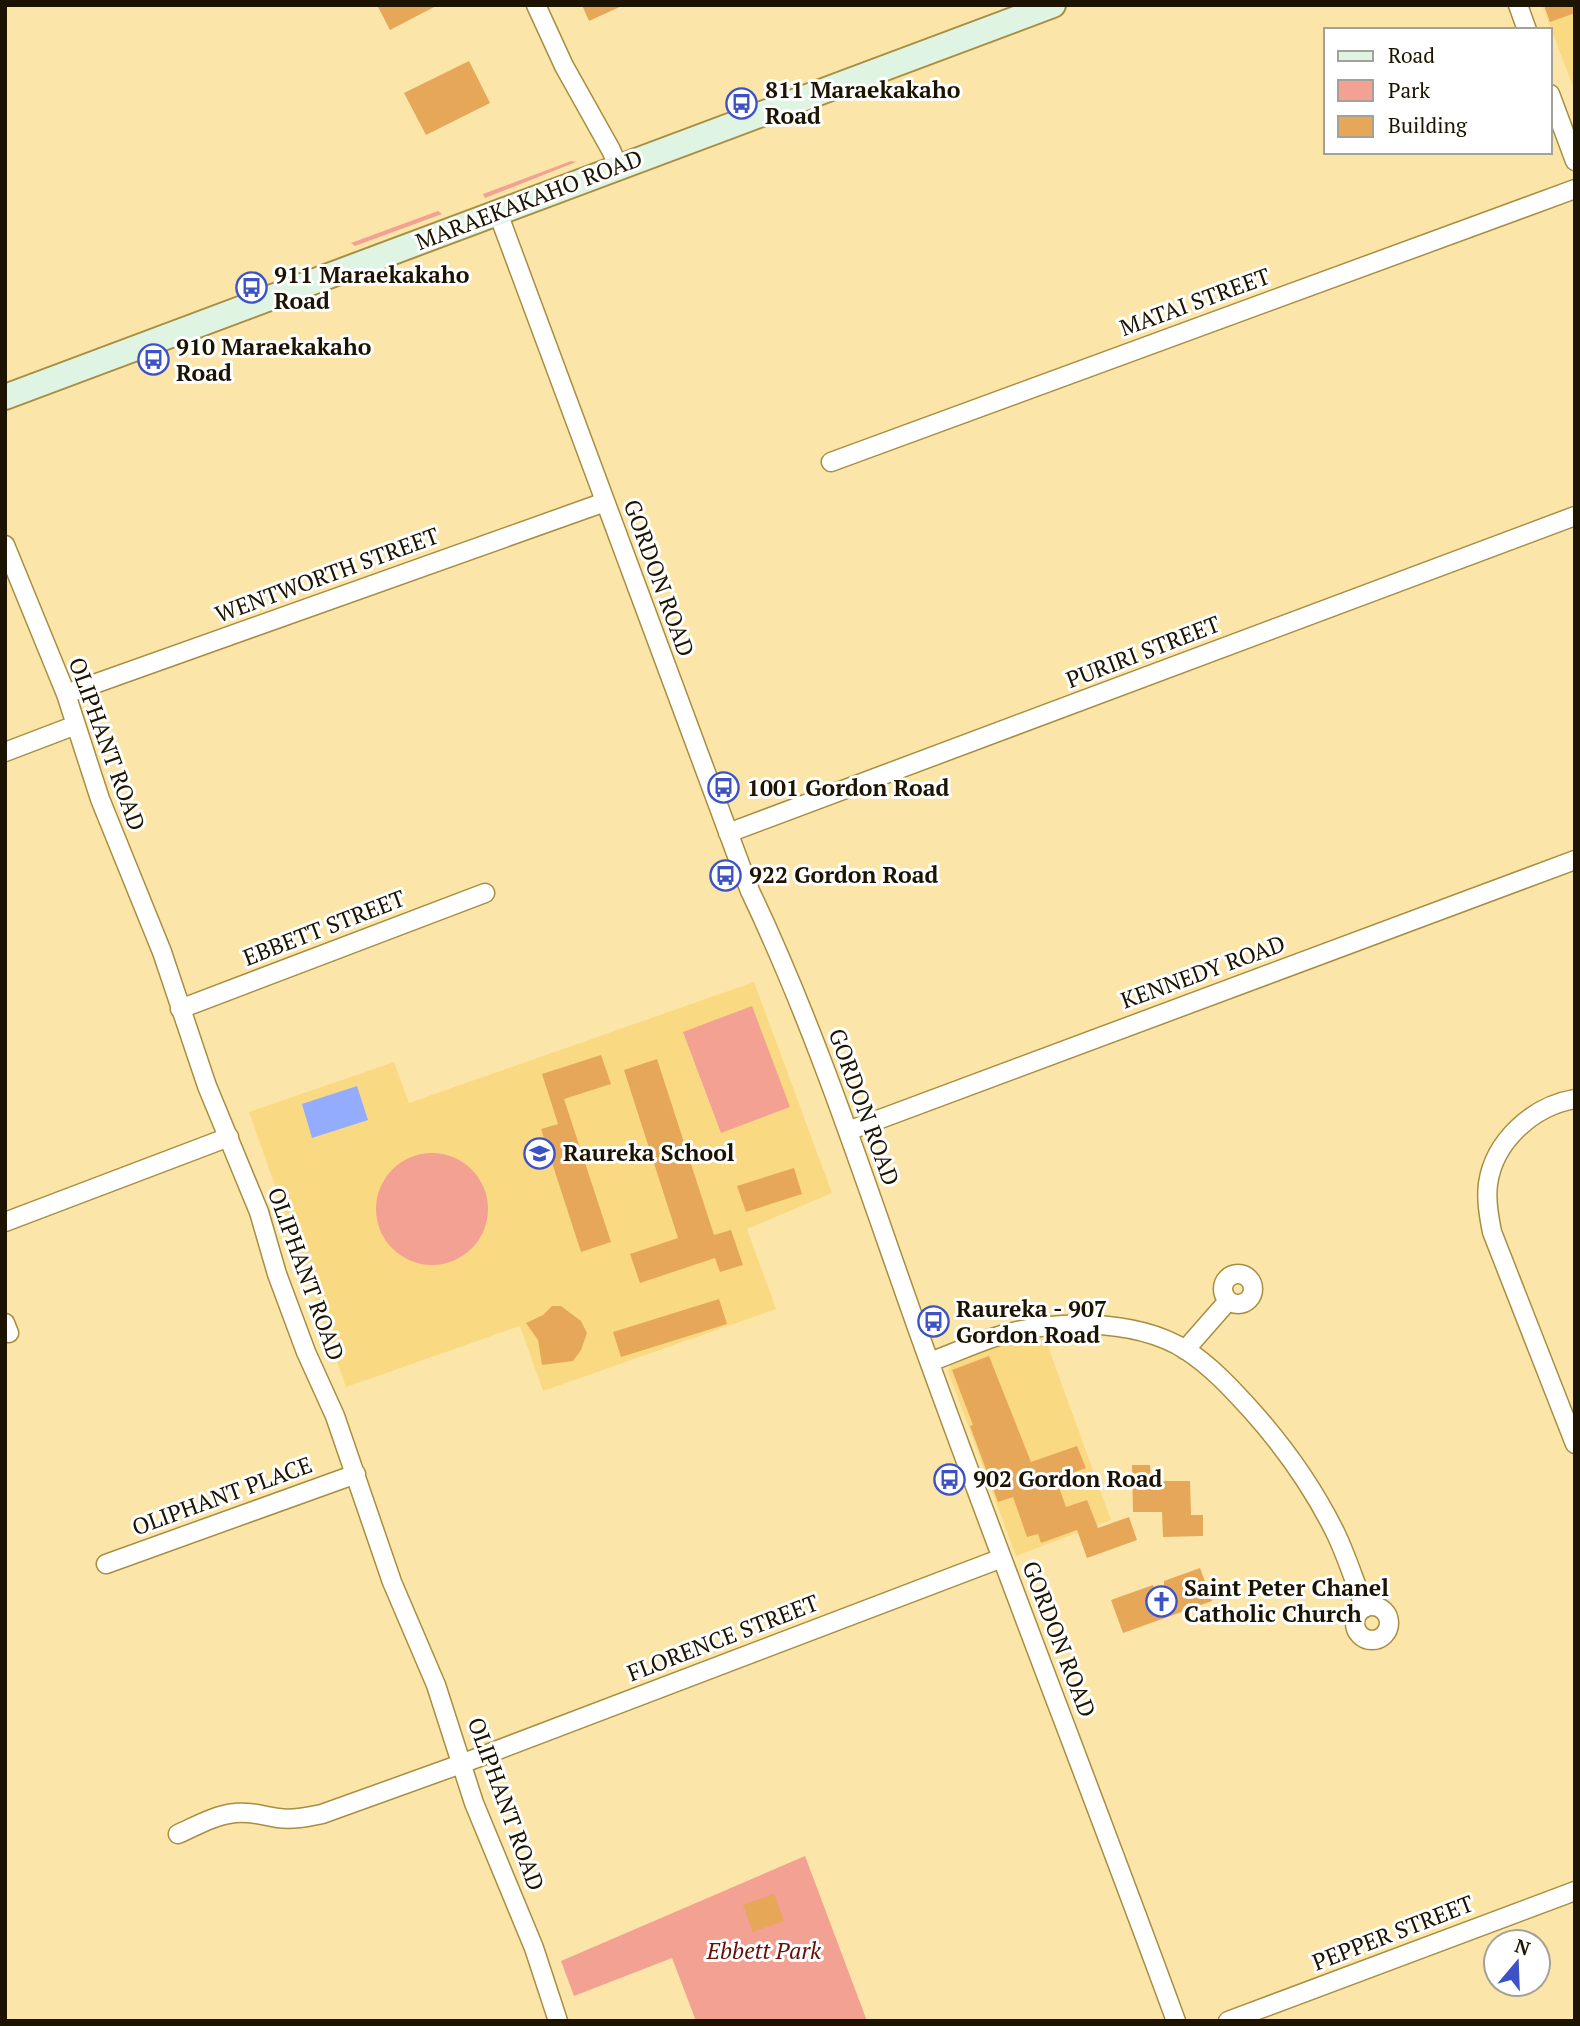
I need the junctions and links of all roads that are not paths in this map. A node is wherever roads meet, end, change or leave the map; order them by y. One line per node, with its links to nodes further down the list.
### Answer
1 (536, 5): 7 (street)
2 (1053, 5): 7 (main road, MARAEKAKAHO ROAD)
3 (1518, 5): 4 (street)
4 (1526, 28)
5 (1552, 99): 6 (street)
6 (1575, 161)
7 (618, 166): 9 (main road, MARAEKAKAHO ROAD)
8 (1575, 189): 11 (street, MATAI STREET)
9 (498, 213): 10 (main road, MARAEKAKAHO ROAD); 12 (street, GORDON ROAD)
10 (5, 397)
11 (831, 462)
12 (605, 502): 15 (street, WENTWORTH STREET); 18 (street, GORDON ROAD)
13 (1575, 516): 18 (street, PURIRI STREET)
14 (5, 545): 15 (street, OLIPHANT ROAD)
15 (66, 694): 16 (street, OLIPHANT ROAD)
16 (76, 725): 17 (street); 21 (street, OLIPHANT ROAD)
17 (5, 752)
18 (728, 833): 23 (street, GORDON ROAD)
19 (1575, 860): 23 (street, KENNEDY ROAD)
20 (485, 893): 21 (street, EBBETT STREET)
21 (180, 1009): 24 (street, OLIPHANT ROAD)
22 (1575, 1099): 29 (street)
23 (848, 1131): 28 (street, GORDON ROAD)
24 (229, 1137): 25 (street); 30 (street, OLIPHANT ROAD)
25 (5, 1222)
26 (1228, 1301): 27 (street)
27 (1185, 1350): 28 (street); 33 (street)
28 (930, 1362): 31 (street, GORDON ROAD)
29 (1575, 1444)
30 (356, 1474): 32 (street, OLIPHANT PLACE); 34 (street, OLIPHANT ROAD)
31 (1002, 1558): 34 (street, FLORENCE STREET); 38 (street, GORDON ROAD)
32 (106, 1564)
33 (1365, 1608)
34 (461, 1764): 35 (street, FLORENCE STREET); 37 (street, OLIPHANT ROAD)
35 (178, 1834)
36 (1575, 1891): 39 (street, PEPPER STREET)
37 (558, 2021)
38 (1176, 2021)
39 (1228, 2021)

